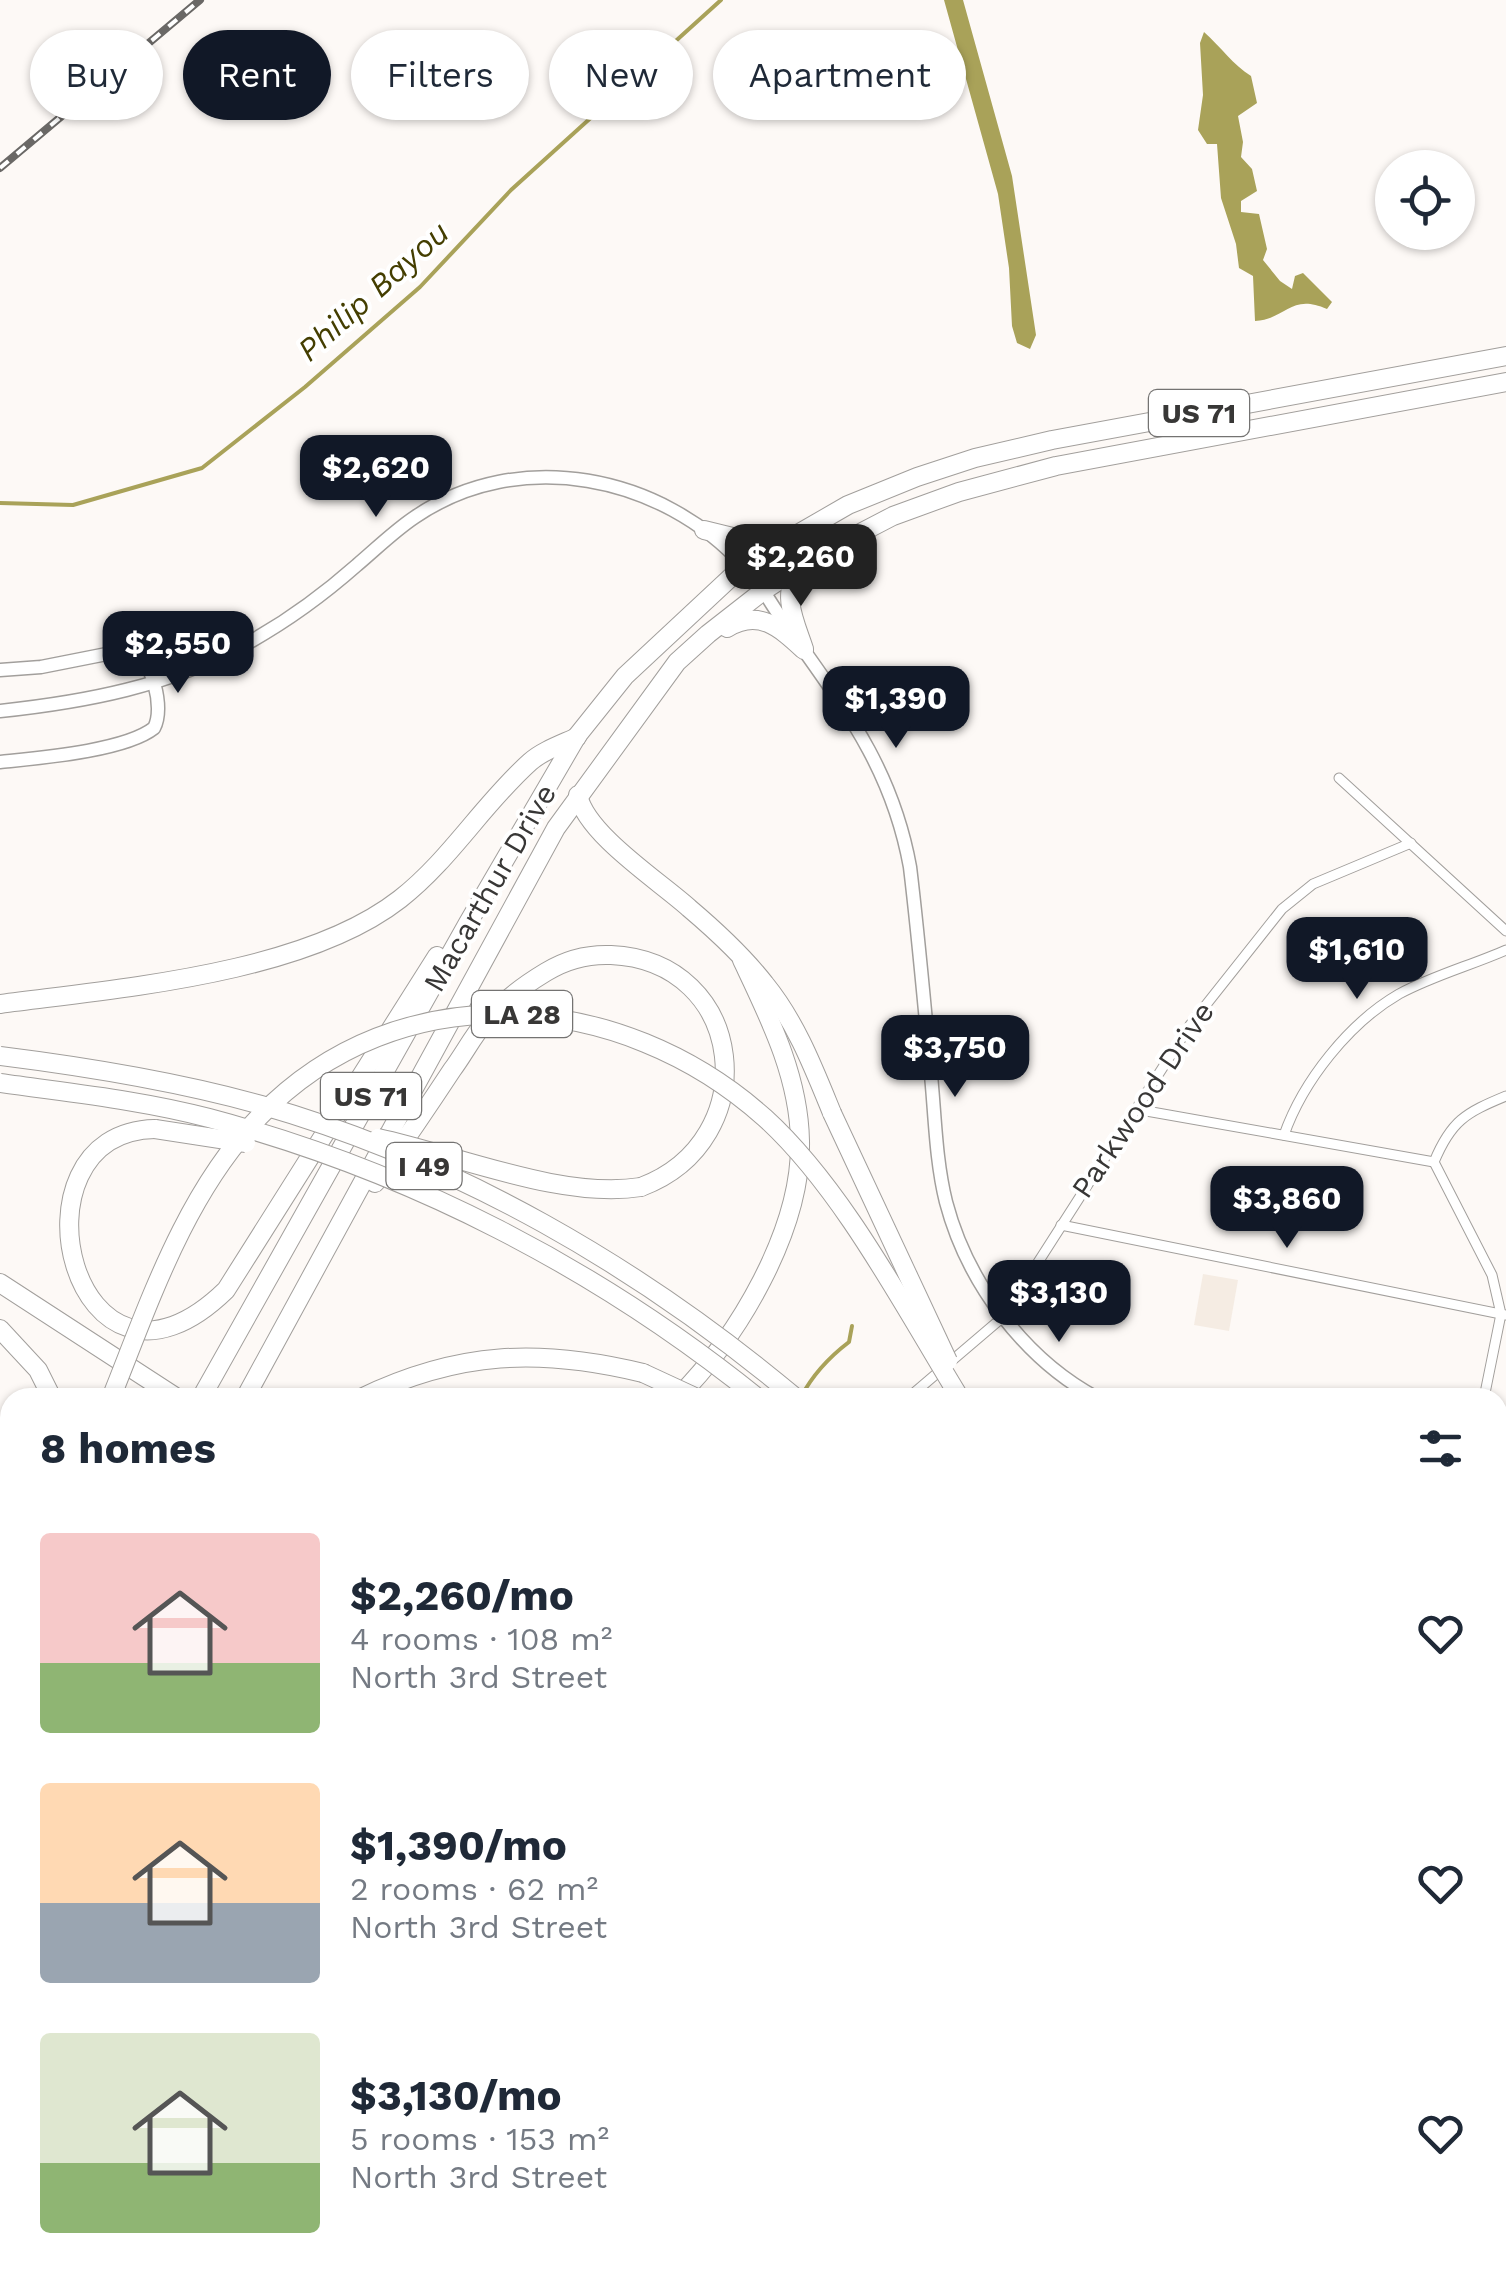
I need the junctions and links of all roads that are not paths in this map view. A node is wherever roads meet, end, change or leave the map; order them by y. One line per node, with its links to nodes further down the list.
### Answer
1 (1506, 356): 3 (highway, Macarthur Drive / US 71)
2 (1506, 382): 5 (highway, Macarthur Drive / US 71)
3 (876, 492): 4 (highway); 6 (highway, Macarthur Drive / US 71)
4 (704, 530): 6 (street); 11 (street)
5 (807, 562): 7 (highway, Macarthur Drive / US 71); 8 (highway)
6 (744, 565): 7 (street); 13 (highway, Macarthur Drive / US 71)
7 (763, 591): 8 (street); 9 (highway, Macarthur Drive / US 71)
8 (804, 650): 9 (highway); 38 (street)
9 (677, 662): 16 (highway, Macarthur Drive / US 71)
10 (0, 670): 11 (street)
11 (152, 683): 12 (street); 14 (street)
12 (0, 711)
13 (577, 736): 18 (highway, Macarthur Drive / US 71); 22 (highway)
14 (0, 762)
15 (1339, 778): 17 (street)
16 (578, 795): 21 (highway); 32 (highway, Macarthur Drive / US 71)
17 (1411, 843): 19 (street); 26 (street, Parkwood Drive)
18 (468, 922): 34 (highway); 43 (highway, Macarthur Drive / US 71)
19 (1506, 931)
20 (1506, 950): 28 (street)
21 (742, 960): 47 (highway); 52 (highway, bridge)
22 (0, 1004)
23 (0, 1056): 27 (highway, I 49, bridge)
24 (0, 1082): 29 (highway, I 49, bridge)
25 (1506, 1096): 30 (street)
26 (1135, 1109): 28 (street); 33 (street, Parkwood Drive)
27 (334, 1128): 32 (highway, bridge); 49 (highway, I 49, bridge)
28 (1284, 1135): 30 (street)
29 (336, 1156): 31 (highway, bridge); 48 (highway, I 49, bridge)
30 (1434, 1162): 37 (street)
31 (60, 1176)
32 (342, 1223): 44 (highway, Macarthur Drive / US 71)
33 (1061, 1226): 37 (street); 38 (street, Parkwood Drive)
34 (56, 1270)
35 (0, 1283): 42 (highway)
36 (1506, 1301): 37 (street)
37 (1503, 1314): 54 (street)
38 (1003, 1316): 50 (street, Parkwood Drive); 53 (street)
39 (0, 1330): 40 (highway)
40 (47, 1388)
41 (115, 1388): 51 (highway, LA 28, bridge)
42 (162, 1388)
43 (207, 1388)
44 (251, 1388)
45 (385, 1388): 46 (highway, bridge)
46 (675, 1388)
47 (686, 1388)
48 (745, 1388)
49 (783, 1388)
50 (920, 1388)
51 (956, 1388)
52 (957, 1388)
53 (1081, 1388)
54 (1486, 1388)

